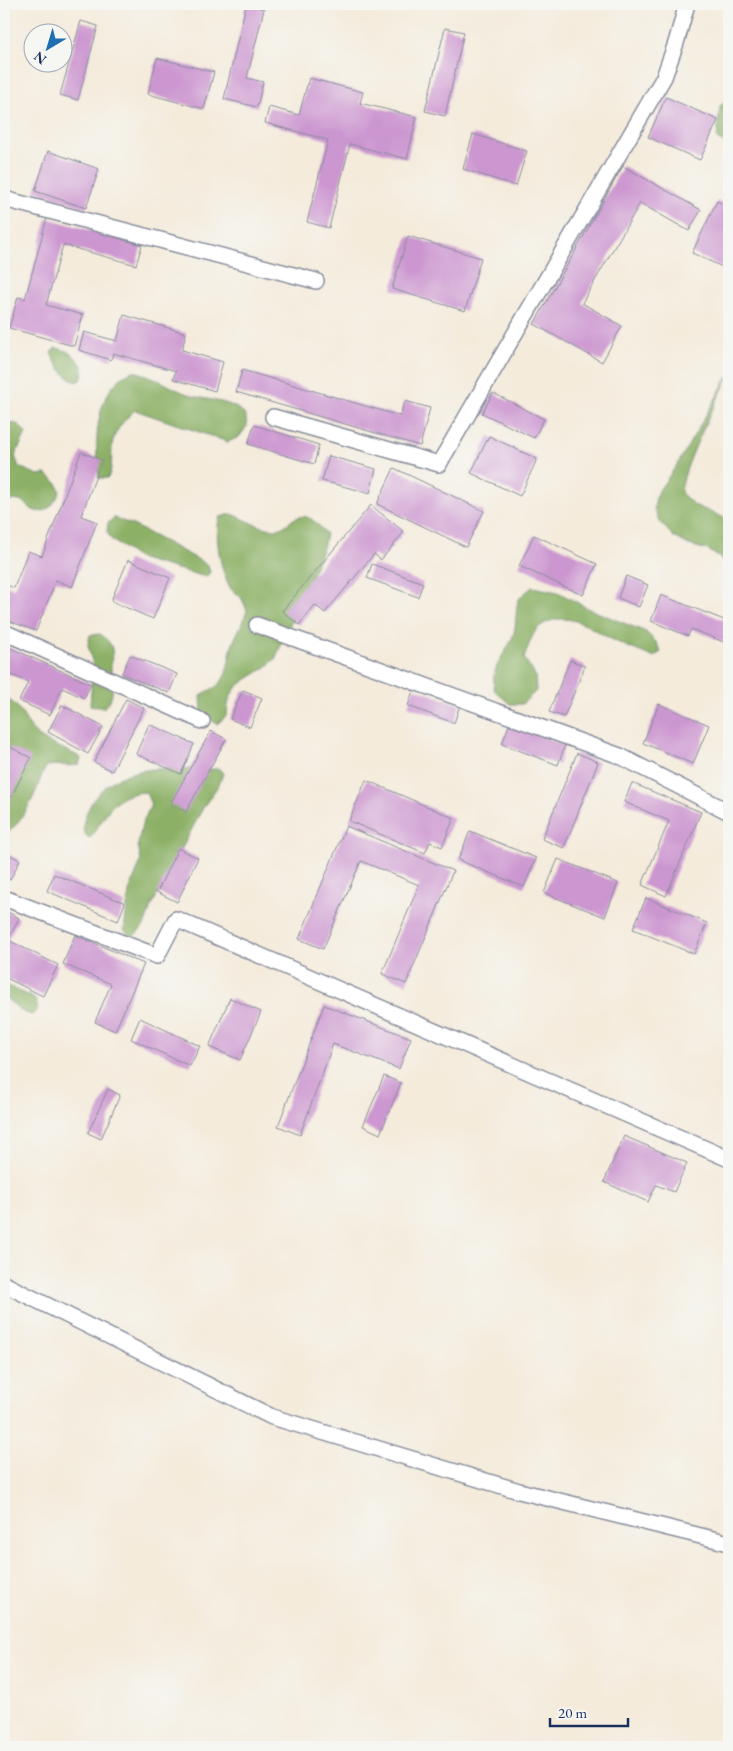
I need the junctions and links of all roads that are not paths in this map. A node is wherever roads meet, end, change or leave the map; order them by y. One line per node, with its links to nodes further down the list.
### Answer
1 (687, 4): 4 (lane)
2 (4, 199): 3 (lane)
3 (316, 281)
4 (273, 418)
5 (257, 625): 8 (lane)
6 (4, 632): 7 (lane)
7 (202, 721)
8 (729, 812)
9 (4, 898): 10 (lane)
10 (729, 1159)
11 (4, 1284): 12 (lane)
12 (729, 1543)

